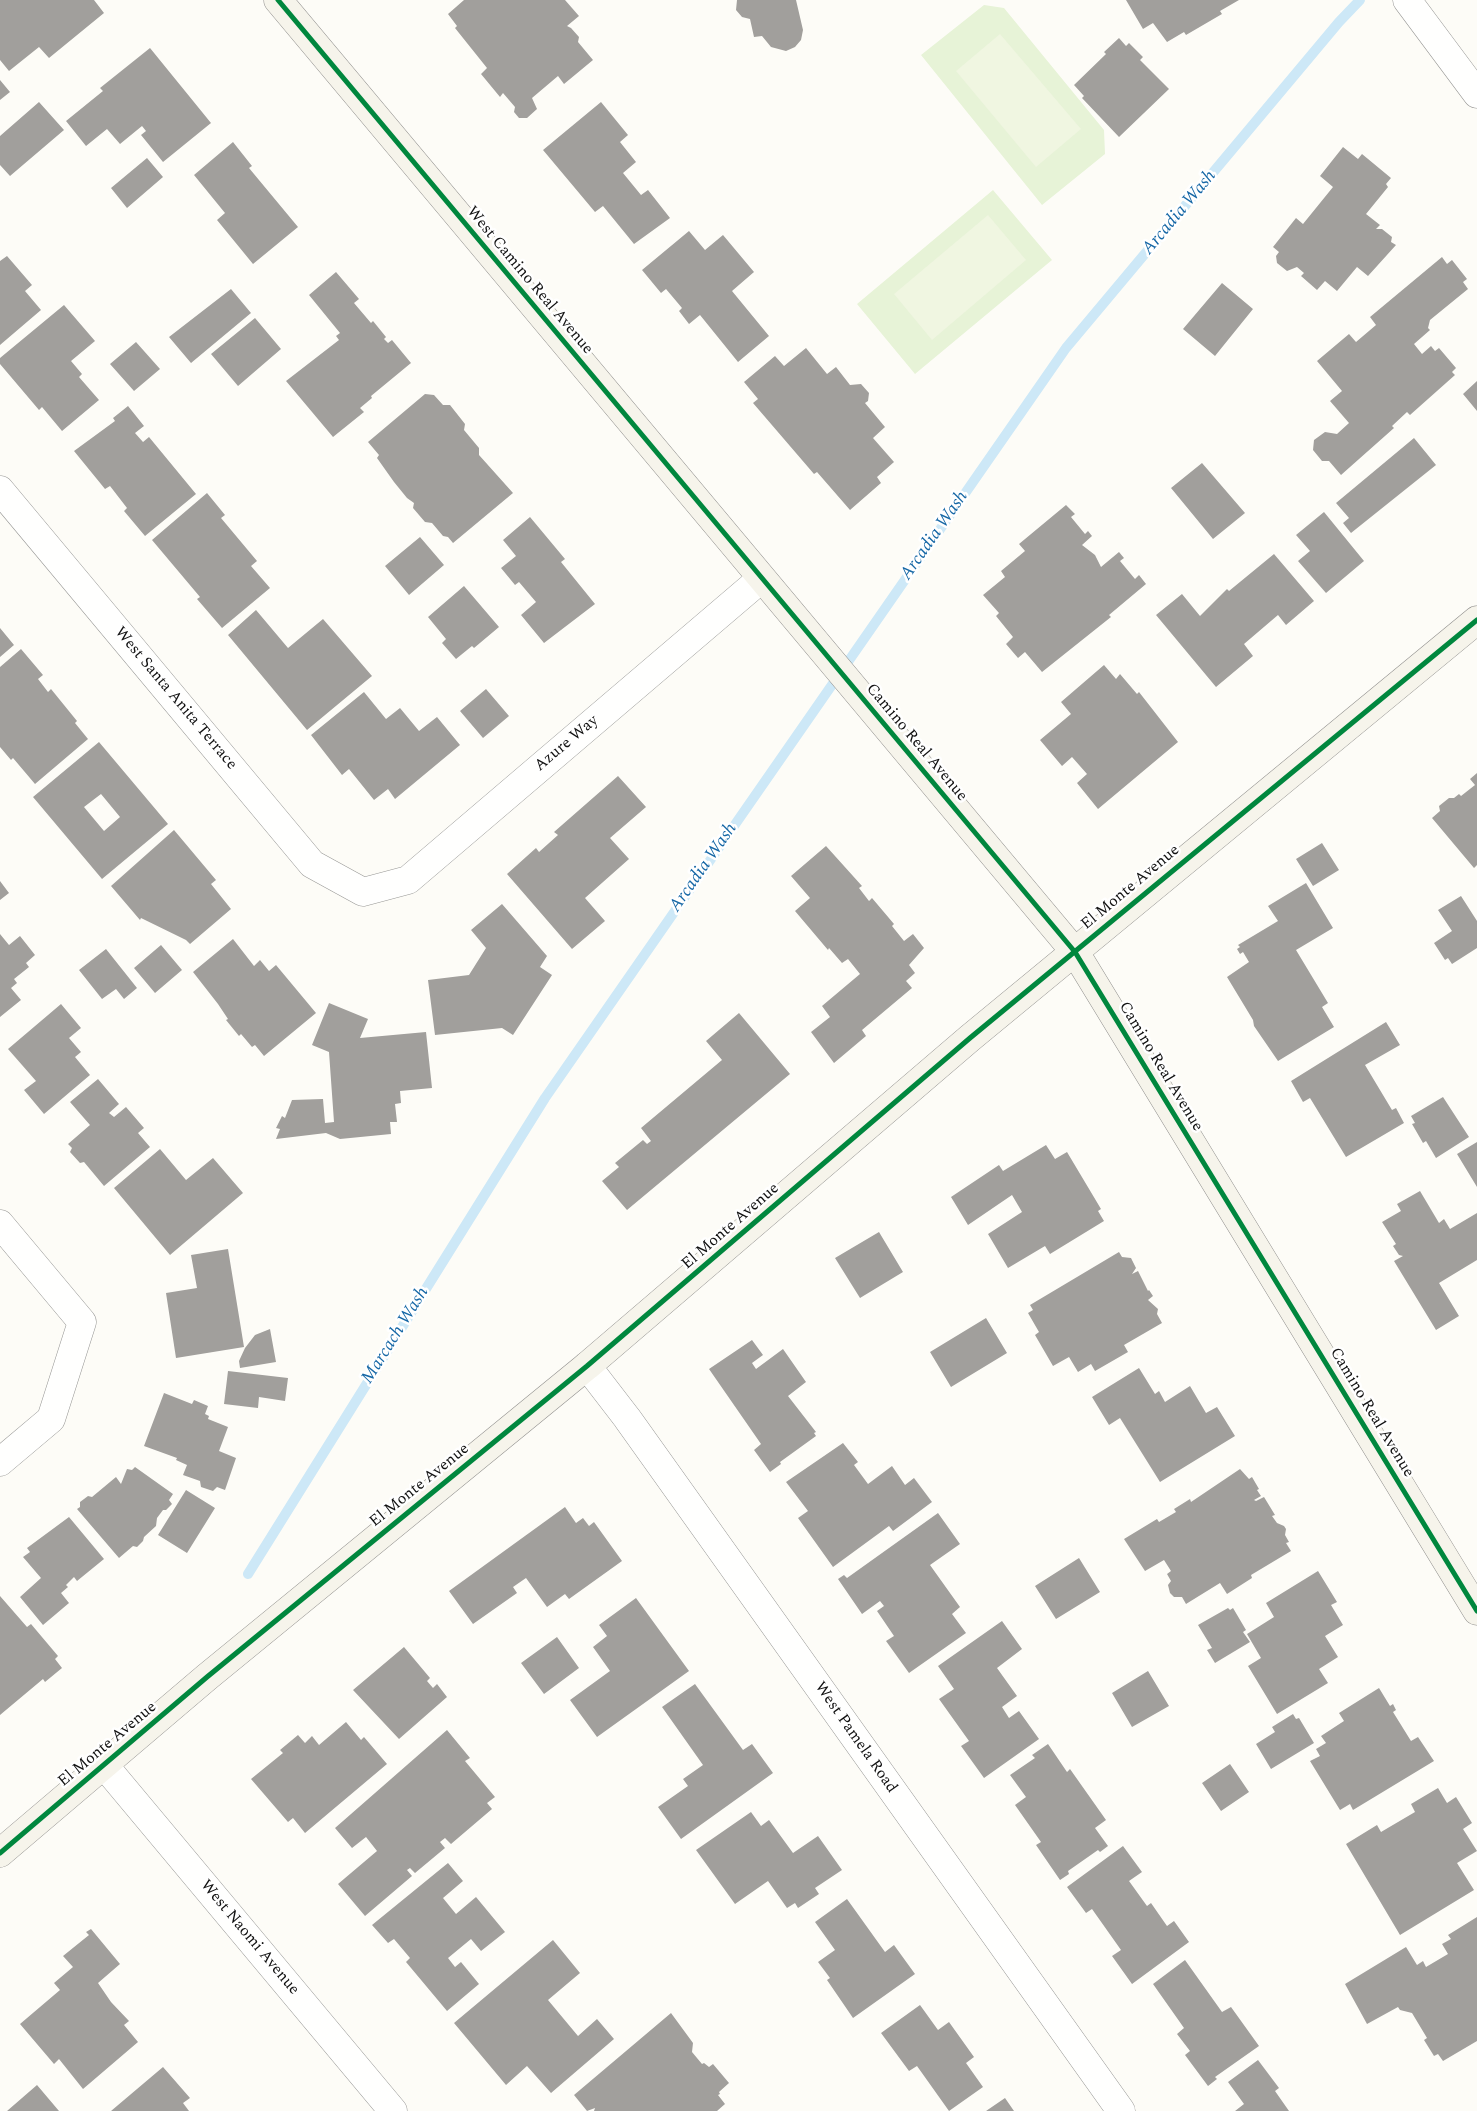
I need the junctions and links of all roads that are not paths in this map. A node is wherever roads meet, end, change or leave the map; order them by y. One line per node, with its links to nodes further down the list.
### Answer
1 (278, 0): 5 (street, West Camino Real Avenue)
2 (1407, 0): 3 (street)
3 (1477, 94)
4 (0, 490): 7 (street, West Santa Anita Terrace)
5 (760, 579): 7 (street, Azure Way); 8 (street, Camino Real Avenue)
6 (1477, 620): 8 (street, El Monte Avenue)
7 (363, 892)
8 (1075, 952): 10 (street, El Monte Avenue); 12 (street, Camino Real Avenue)
9 (0, 1224): 11 (street)
10 (587, 1366): 13 (street, El Monte Avenue); 16 (street, West Pamela Road)
11 (0, 1462)
12 (1477, 1611)
13 (104, 1765): 14 (street, El Monte Avenue); 15 (street, West Naomi Avenue)
14 (0, 1852)
15 (393, 2111)
16 (1121, 2111)

